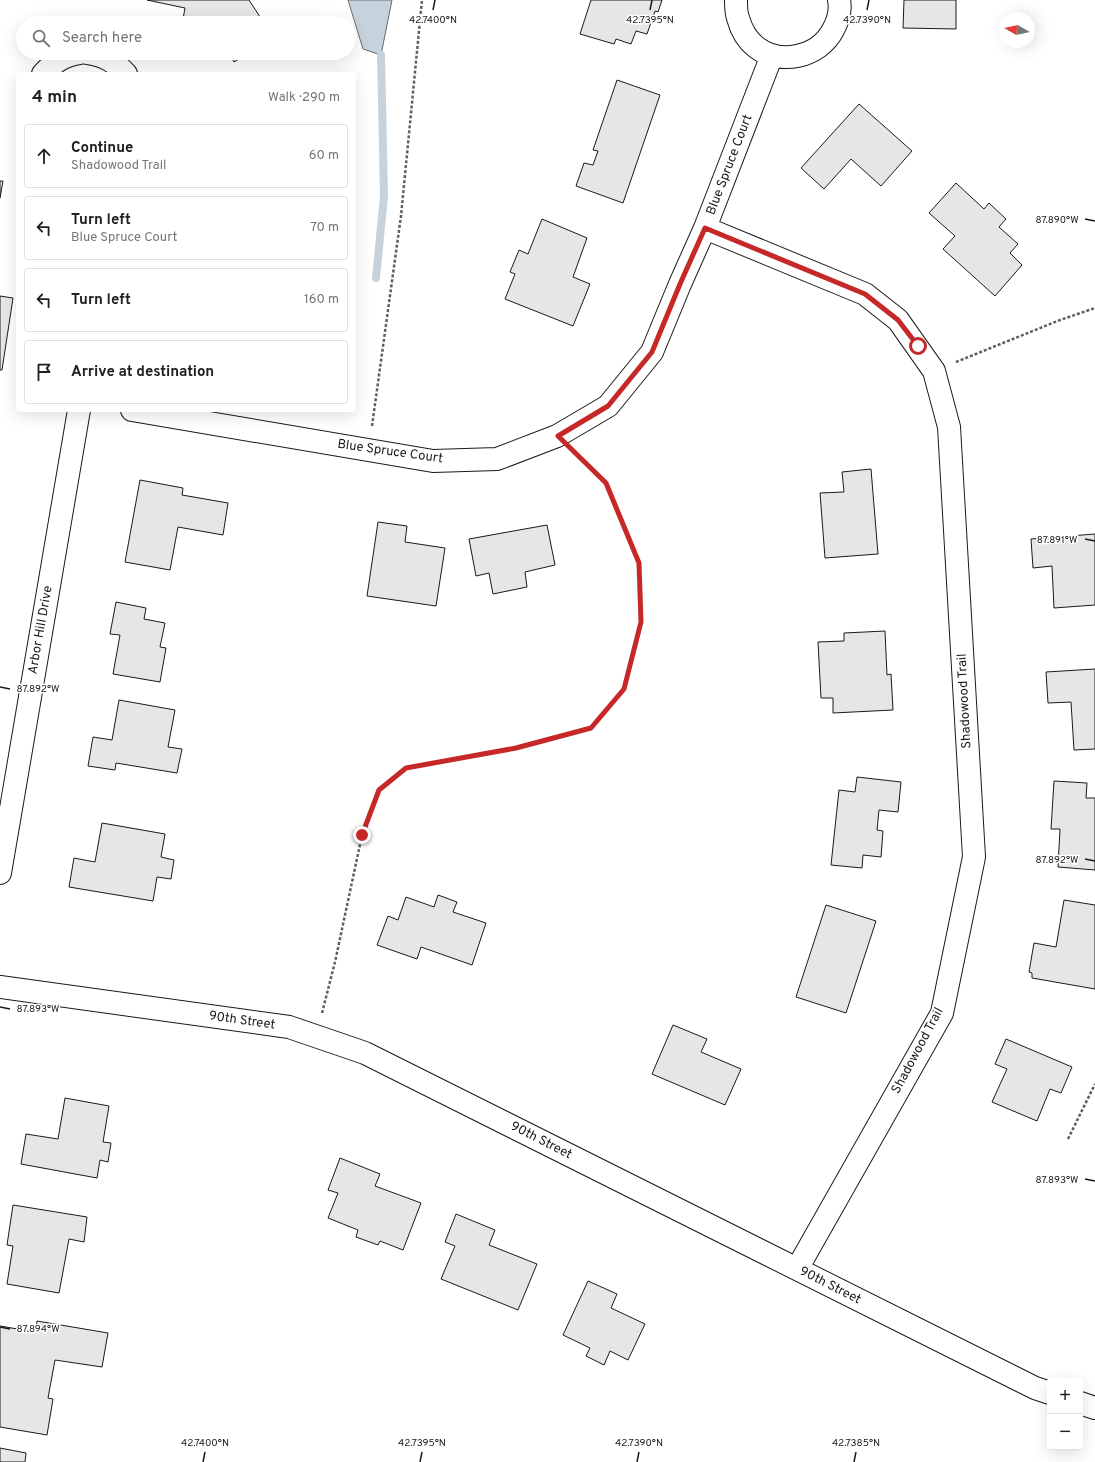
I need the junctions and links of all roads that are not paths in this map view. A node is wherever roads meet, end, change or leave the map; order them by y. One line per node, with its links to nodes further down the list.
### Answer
1 (736, 0): 3 (street)
2 (839, 0): 3 (street)
3 (772, 55): 8 (street, Blue Spruce Court)
4 (59, 60): 6 (street)
5 (109, 60): 7 (street)
6 (45, 72)
7 (124, 72)
8 (705, 228): 10 (street, Blue Spruce Court); 13 (street, Shadowood Trail)
9 (79, 412): 11 (street, Arbor Hill Drive)
10 (144, 412)
11 (0, 873)
12 (0, 987): 13 (street, 90th Street)
13 (797, 1269): 14 (street, 90th Street)
14 (1047, 1392)
15 (1083, 1404): 16 (street)
16 (1095, 1408)

